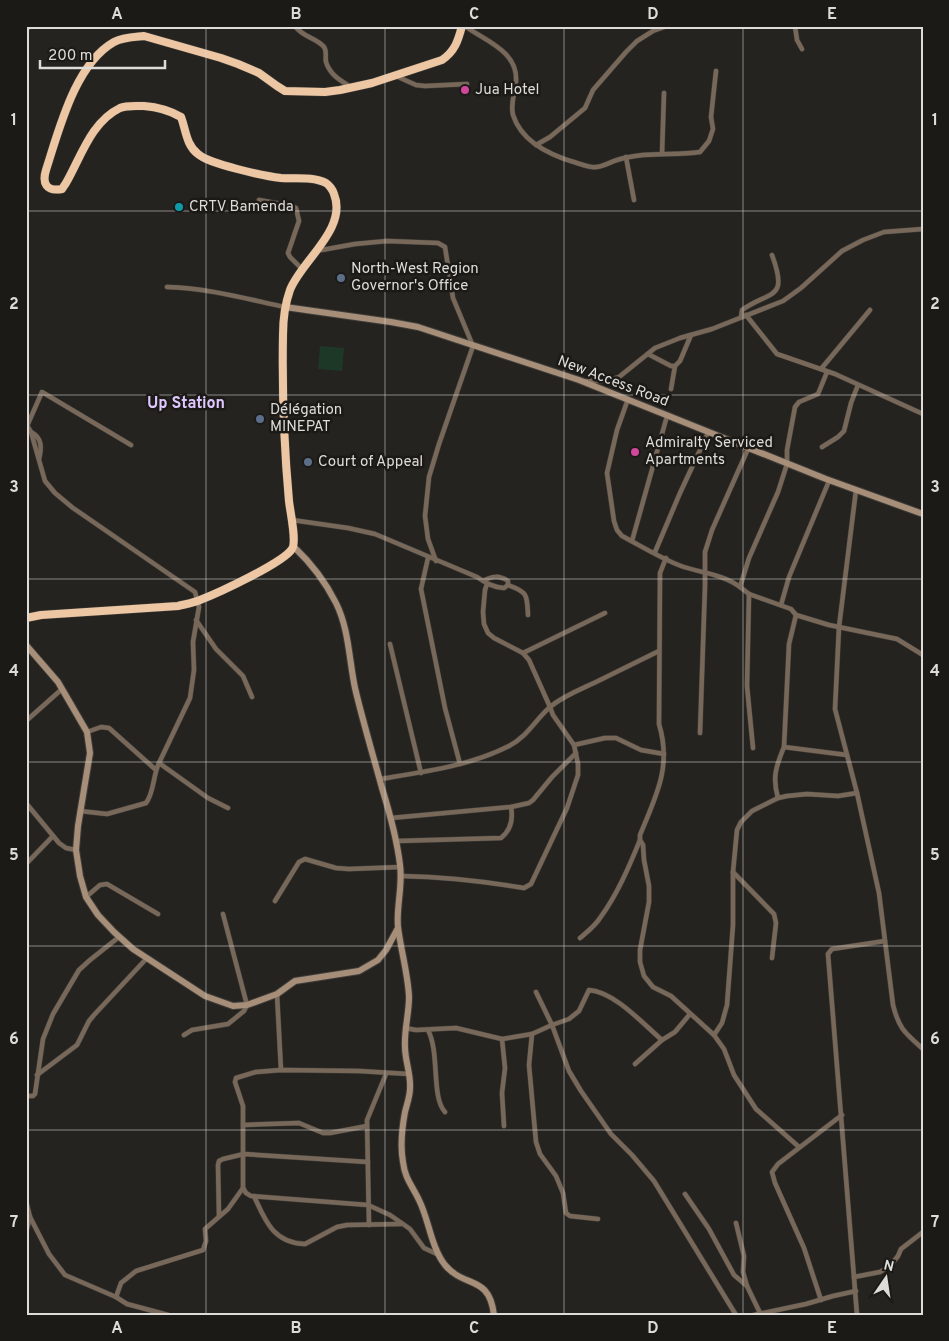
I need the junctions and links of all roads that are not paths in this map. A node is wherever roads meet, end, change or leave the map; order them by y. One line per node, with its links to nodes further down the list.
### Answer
1 (29, 26): 6 (street)
2 (295, 26): 11 (street)
3 (464, 26): 9 (highway); 13 (street)
4 (667, 26): 13 (street)
5 (795, 26): 7 (street)
6 (26, 30)
7 (802, 49)
8 (716, 71): 14 (street)
9 (394, 76): 10 (street); 11 (highway)
10 (467, 84)
11 (352, 87): 19 (highway)
12 (664, 93): 14 (street)
13 (536, 145): 15 (street)
14 (662, 154): 15 (street)
15 (626, 157): 17 (street)
16 (259, 200): 21 (street)
17 (634, 200)
18 (923, 229): 25 (street)
19 (316, 251): 21 (highway); 27 (street)
20 (772, 255): 25 (street)
21 (303, 270): 23 (highway)
22 (167, 287): 23 (street)
23 (285, 307): 27 (street, New Access Road); 47 (highway)
24 (870, 310): 30 (street)
25 (743, 316): 26 (street); 30 (street)
26 (691, 335): 28 (street); 29 (street)
27 (473, 346): 32 (street, New Access Road); 53 (street)
28 (648, 354): 29 (street); 32 (street)
29 (675, 366): 34 (street)
30 (821, 370): 31 (street)
31 (827, 372): 33 (street); 43 (street)
32 (579, 380): 35 (street, New Access Road)
33 (858, 385): 36 (street); 41 (street)
34 (671, 389)
35 (628, 399): 37 (street, New Access Road); 48 (street)
36 (923, 414)
37 (666, 416): 39 (street, New Access Road); 48 (street)
38 (27, 426): 40 (street); 59 (street)
39 (708, 433): 42 (street, New Access Road); 50 (street)
40 (131, 445)
41 (822, 447)
42 (748, 449): 43 (street, New Access Road); 54 (street)
43 (787, 464): 44 (street, New Access Road); 57 (street)
44 (829, 481): 45 (street, New Access Road); 60 (street)
45 (856, 490): 46 (street, New Access Road); 66 (street)
46 (923, 514)
47 (290, 520): 49 (highway); 51 (street)
48 (632, 541): 50 (street)
49 (294, 547): 59 (highway); 88 (street)
50 (655, 552): 52 (street)
51 (428, 558): 53 (street); 85 (street)
52 (666, 558): 54 (street); 69 (street)
53 (436, 561): 55 (street)
54 (704, 572): 57 (street); 77 (street)
55 (485, 583): 56 (street); 56 (street); 70 (street)
56 (508, 584): 62 (street)
57 (740, 587): 58 (street)
58 (750, 594): 60 (street); 80 (street)
59 (199, 601): 64 (highway); 65 (street)
60 (781, 605): 63 (street)
61 (605, 613): 70 (street)
62 (528, 615)
63 (796, 615): 66 (street); 79 (street)
64 (26, 618)
65 (196, 620): 73 (street); 84 (street)
66 (839, 627): 71 (street); 83 (street)
67 (390, 644): 87 (street)
68 (26, 645): 72 (street)
69 (659, 651): 74 (street); 82 (street)
70 (523, 653): 74 (street)
71 (923, 655)
72 (62, 689): 75 (street); 76 (street)
73 (252, 697)
74 (550, 707): 78 (street); 85 (street)
75 (26, 721)
76 (87, 732): 86 (street); 94 (street)
77 (700, 733)
78 (574, 745): 81 (street); 82 (street)
79 (784, 747): 83 (street); 90 (street)
80 (754, 748)
81 (576, 753): 92 (street); 103 (street)
82 (664, 754): 97 (street)
83 (847, 755): 89 (street)
84 (159, 763): 86 (street); 93 (street)
85 (460, 764): 87 (street)
86 (156, 770): 94 (street)
87 (421, 773): 88 (street)
88 (380, 779): 95 (street)
89 (857, 793): 90 (street); 111 (street)
90 (778, 798): 102 (street)
91 (26, 803): 96 (street)
92 (512, 806): 95 (street); 98 (street)
93 (228, 808)
94 (80, 811): 99 (street)
95 (391, 818): 98 (street)
96 (52, 836): 99 (street); 100 (street)
97 (640, 840): 110 (street); 117 (street)
98 (397, 841): 101 (street)
99 (76, 850): 104 (street)
100 (26, 864)
101 (401, 867): 103 (street); 105 (street)
102 (733, 872): 113 (street); 123 (street)
103 (401, 876): 108 (street)
104 (86, 897): 106 (street); 109 (street)
105 (275, 901)
106 (158, 914)
107 (222, 914): 116 (street)
108 (398, 928): 115 (street); 119 (street)
109 (119, 937): 112 (street); 131 (street)
110 (580, 938)
111 (885, 941): 126 (street); 134 (street)
112 (147, 958): 116 (street); 131 (street)
113 (772, 958)
114 (536, 992): 118 (street)
115 (276, 994): 116 (street); 128 (street)
116 (247, 1005): 122 (street)
117 (690, 1014): 123 (street); 125 (street)
118 (552, 1025): 121 (street); 125 (street); 163 (street)
119 (405, 1028): 120 (street); 130 (street)
120 (428, 1030): 124 (street); 133 (street)
121 (532, 1034): 124 (street); 148 (street)
122 (184, 1035)
123 (714, 1035): 138 (street)
124 (502, 1039): 137 (street)
125 (662, 1040): 127 (street)
126 (923, 1050)
127 (635, 1064)
128 (282, 1070): 129 (street); 135 (street)
129 (386, 1074): 130 (street); 136 (street)
130 (410, 1074): 154 (street)
131 (37, 1075): 132 (street)
132 (26, 1096)
133 (445, 1112)
134 (842, 1115): 138 (street); 155 (street)
135 (243, 1125): 136 (street); 139 (street)
136 (367, 1126): 140 (street)
137 (504, 1126)
138 (800, 1147): 159 (street)
139 (244, 1154): 140 (street); 141 (street); 146 (street)
140 (368, 1162): 145 (street)
141 (243, 1188): 143 (street); 146 (street)
142 (685, 1194): 156 (street)
143 (254, 1196): 145 (street); 151 (street)
144 (26, 1201): 147 (street)
145 (368, 1205): 149 (street); 151 (street)
146 (219, 1216): 158 (street)
147 (30, 1218): 152 (street); 158 (street)
148 (598, 1219)
149 (403, 1224): 151 (street); 154 (street)
150 (736, 1224): 156 (street)
151 (369, 1225)
152 (26, 1232)
153 (923, 1232): 155 (street)
154 (439, 1255): 162 (street)
155 (854, 1277): 157 (street)
156 (747, 1286): 160 (street)
157 (856, 1291): 159 (street); 165 (street)
158 (116, 1297): 161 (street)
159 (821, 1300): 160 (street)
160 (760, 1313): 164 (street)
161 (168, 1315)
162 (494, 1315)
163 (736, 1315)
164 (754, 1315)
165 (857, 1315)

